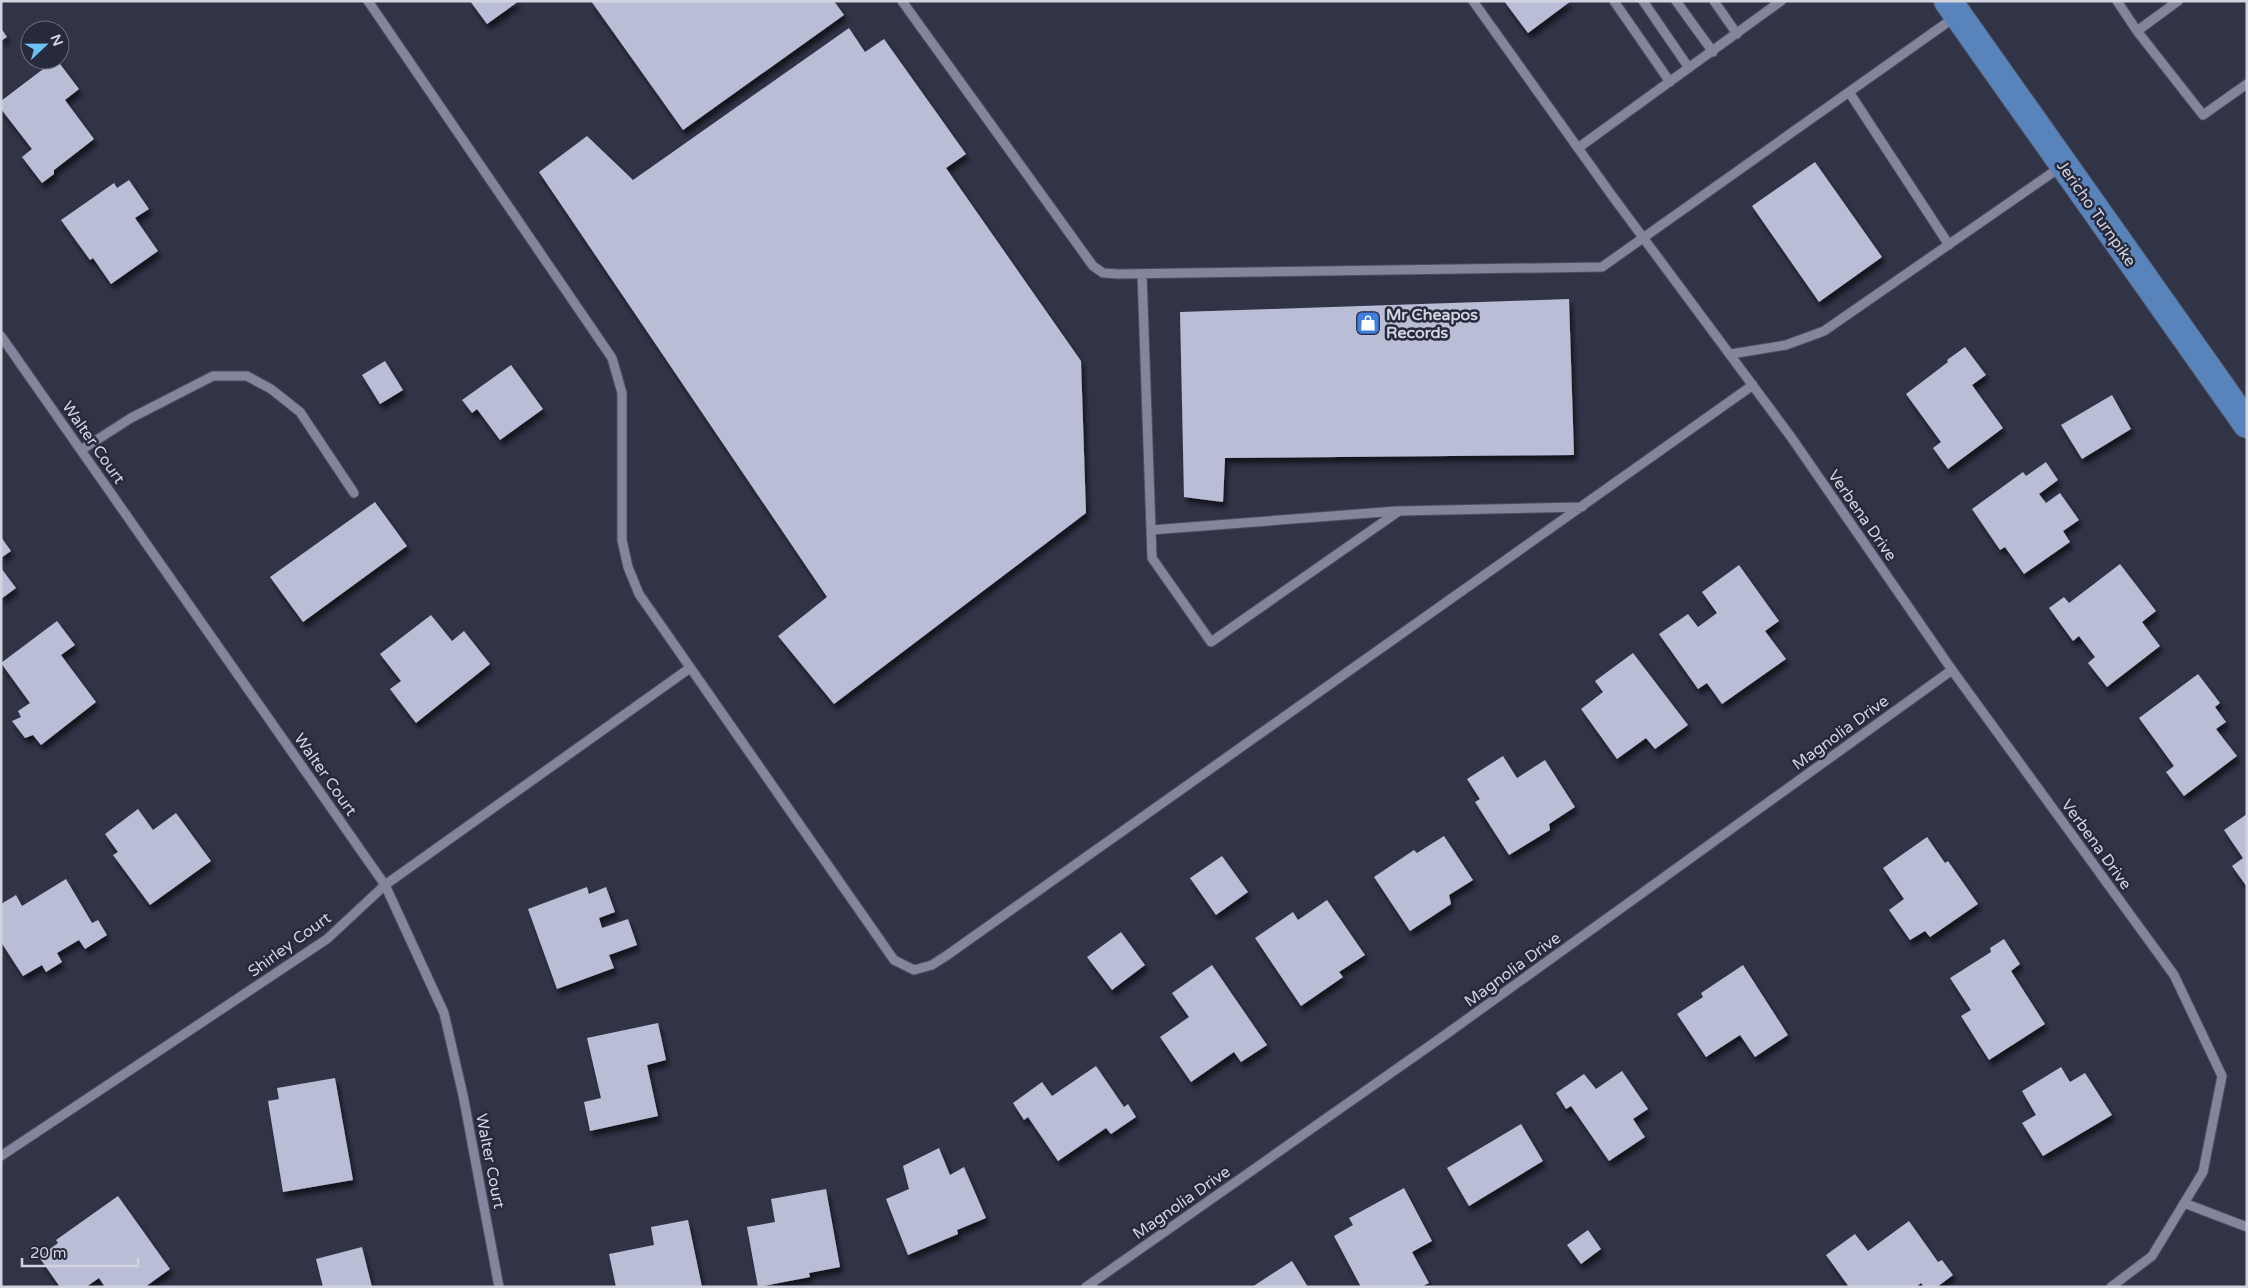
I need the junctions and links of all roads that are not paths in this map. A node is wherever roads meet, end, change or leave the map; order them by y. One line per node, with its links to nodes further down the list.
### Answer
1 (368, 1): 33 (street)
2 (902, 1): 23 (street)
3 (1473, 1): 19 (street, Verbena Drive)
4 (1614, 1): 16 (street)
5 (1643, 1): 15 (street)
6 (1676, 1): 14 (street)
7 (1714, 1): 13 (street)
8 (1781, 1): 13 (street)
9 (2117, 1): 12 (street)
10 (2178, 1): 12 (street)
11 (1953, 8): 18 (street); 20 (main road, Jericho Turnpike)
12 (2137, 31): 17 (street)
13 (1737, 34): 14 (street)
14 (1713, 52): 15 (street)
15 (1689, 68): 16 (street)
16 (1670, 82): 19 (street)
17 (2247, 84)
18 (1849, 92): 21 (street); 22 (street)
19 (1578, 148): 21 (street, Verbena Drive)
20 (2064, 165): 22 (street); 27 (main road, Jericho Turnpike)
21 (1644, 237): 23 (street); 25 (street, Verbena Drive)
22 (1949, 245): 25 (street)
23 (1142, 274): 32 (street)
24 (1, 336): 28 (street, Walter Court)
25 (1731, 354): 26 (street, Verbena Drive)
26 (1754, 385): 30 (street); 34 (street, Verbena Drive)
27 (2247, 424)
28 (81, 450): 29 (street); 35 (street, Walter Court)
29 (354, 493)
30 (1582, 507): 31 (street); 33 (street)
31 (1399, 511): 32 (street); 32 (street)
32 (1151, 530)
33 (690, 668): 35 (street, Shirley Court)
34 (1952, 670): 37 (street, Verbena Drive); 40 (street, Magnolia Drive)
35 (385, 885): 36 (street, Shirley Court); 39 (street, Walter Court)
36 (1, 1156)
37 (2184, 1203): 38 (street); 41 (street, Verbena Drive)
38 (2247, 1227)
39 (499, 1287)
40 (1086, 1287)
41 (2111, 1287)

